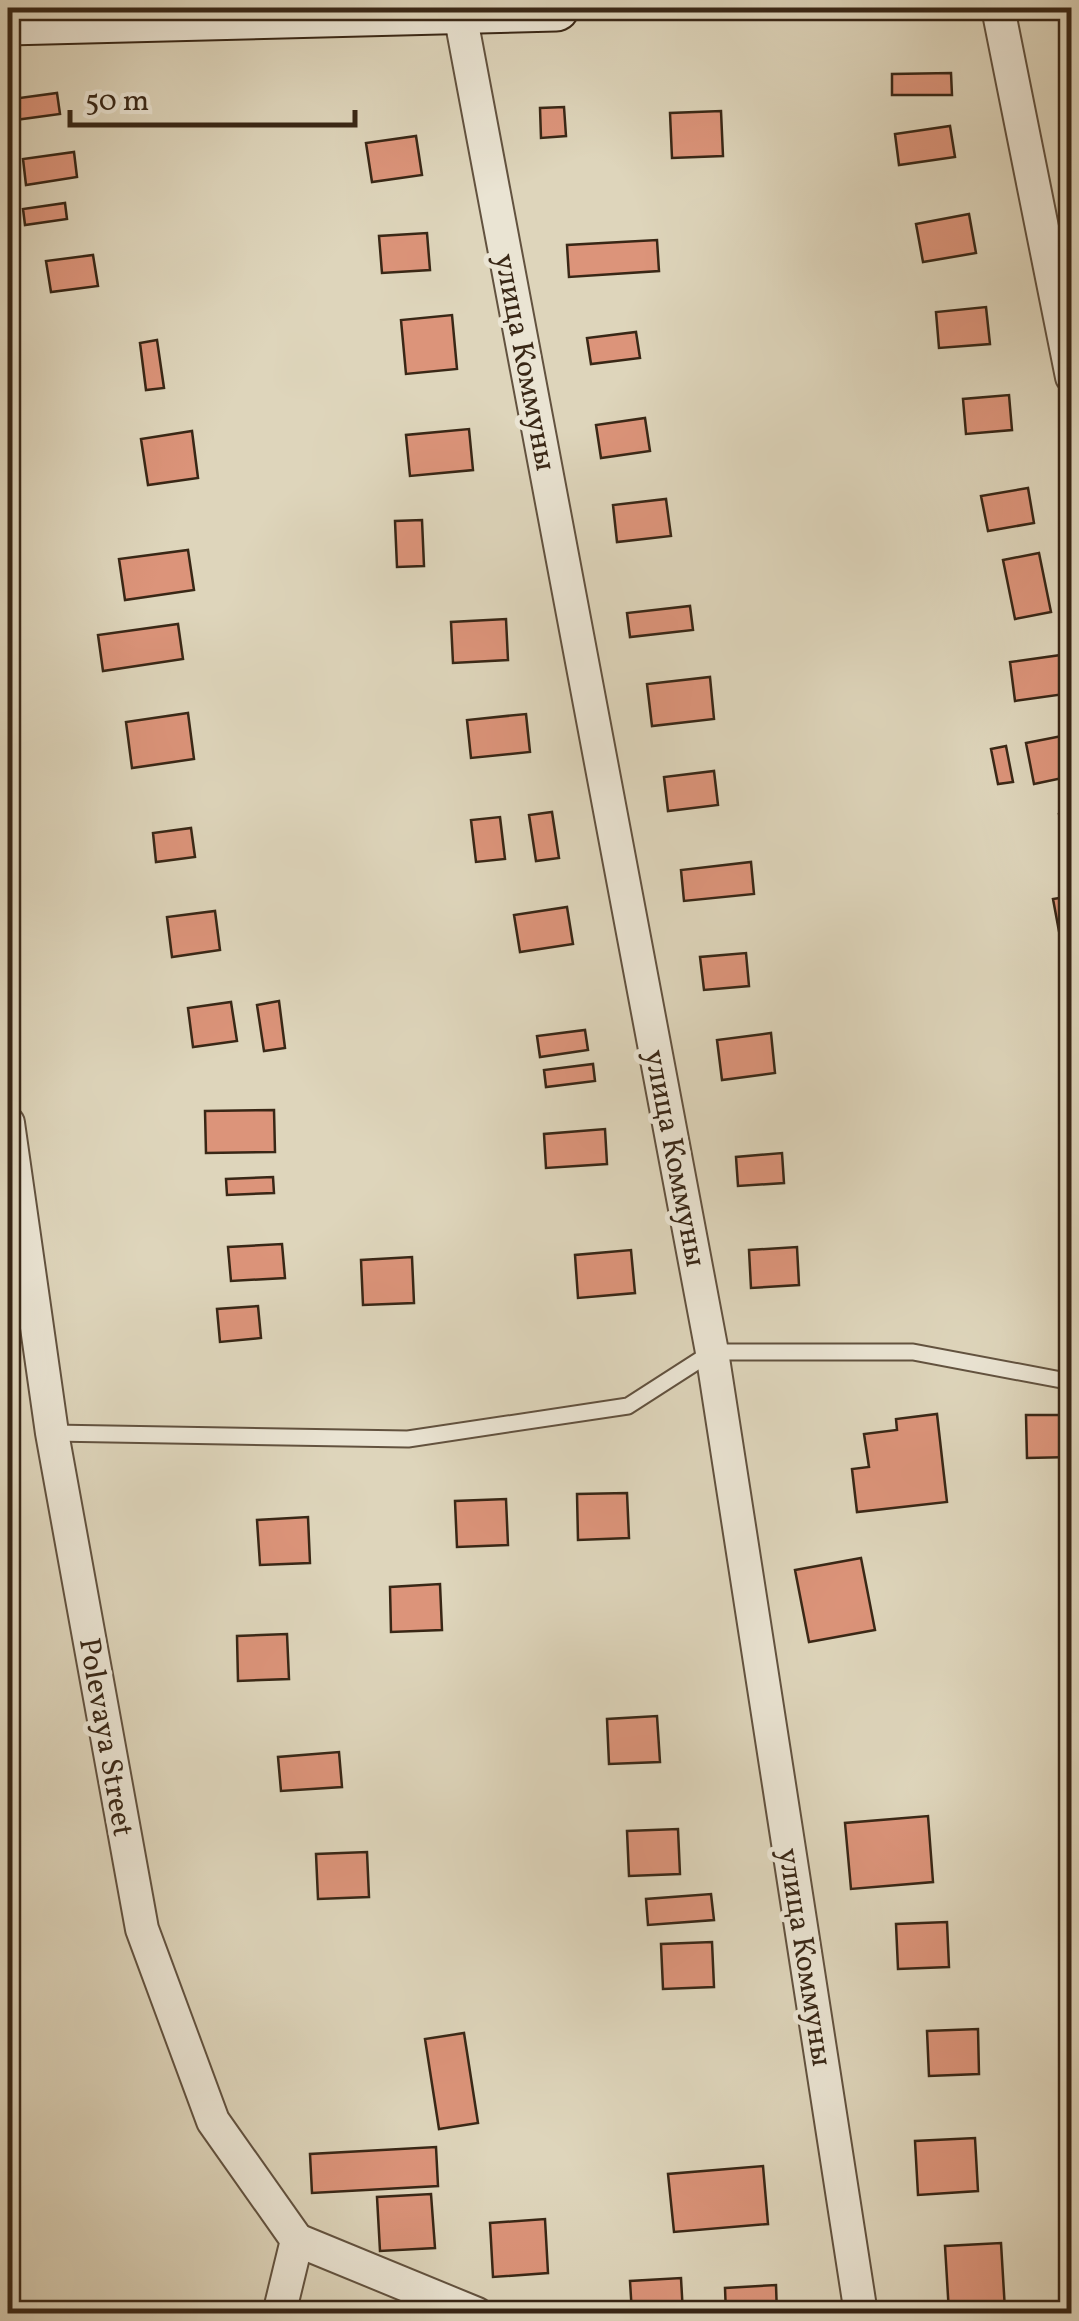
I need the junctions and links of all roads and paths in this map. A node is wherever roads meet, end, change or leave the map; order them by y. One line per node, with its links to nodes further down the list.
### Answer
1 (556, 8): 3 (main road)
2 (998, 8): 5 (street)
3 (459, 10): 4 (main road); 7 (street, улица Коммуны)
4 (8, 22)
5 (1072, 377)
6 (8, 1123): 9 (street, Polevaya Street)
7 (712, 1352): 8 (lane); 9 (lane); 13 (street, улица Коммуны)
8 (1072, 1382)
9 (52, 1434): 10 (street, Polevaya Street)
10 (298, 2240): 11 (street); 12 (street)
11 (279, 2314)
12 (477, 2314)
13 (861, 2314)

